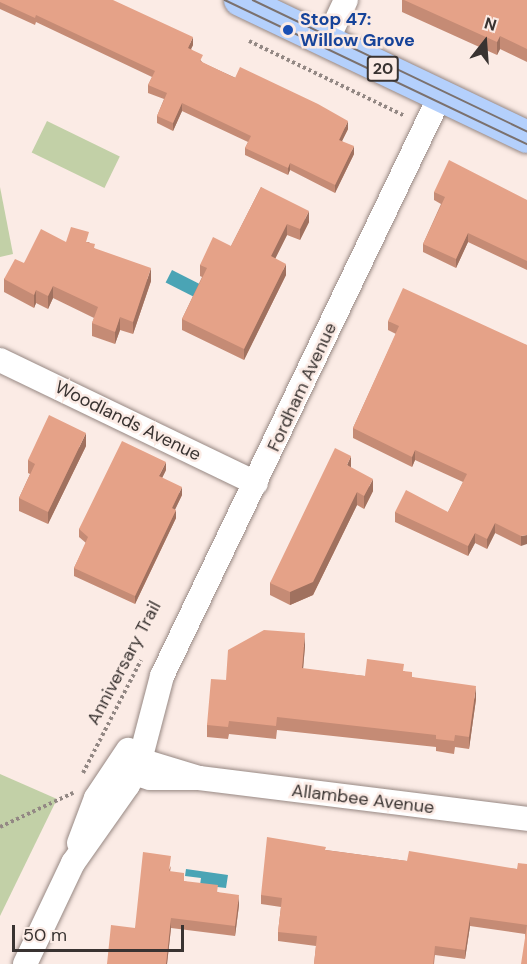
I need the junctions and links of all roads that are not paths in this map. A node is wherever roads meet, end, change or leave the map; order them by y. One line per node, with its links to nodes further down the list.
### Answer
1 (240, 0): 3 (main road, 20)
2 (346, 0): 3 (street)
3 (326, 43): 4 (main road, 20)
4 (440, 96): 5 (main road, 20); 7 (street, Fordham Avenue)
5 (527, 138)
6 (0, 360): 7 (street, Woodlands Avenue)
7 (256, 483): 8 (street, Fordham Avenue)
8 (132, 766): 9 (street, Allambee Avenue); 10 (street, Fordham Avenue)
9 (527, 819)
10 (25, 964)

